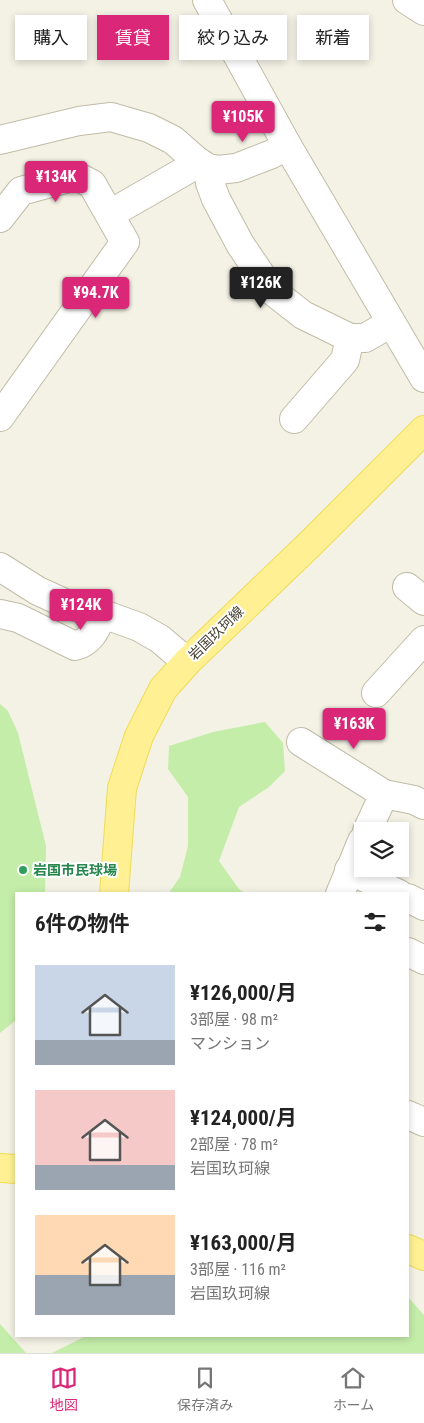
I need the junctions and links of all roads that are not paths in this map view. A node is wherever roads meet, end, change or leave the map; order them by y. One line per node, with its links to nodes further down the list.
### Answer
1 (207, 0): 5 (street)
2 (407, 0): 3 (street)
3 (424, 11)
4 (2, 133): 6 (street)
5 (287, 144): 6 (street); 9 (street)
6 (202, 165): 7 (street); 10 (street)
7 (110, 214): 8 (street); 12 (street)
8 (0, 218)
9 (391, 323): 10 (street); 11 (street)
10 (350, 338): 13 (street)
11 (424, 378)
12 (0, 417)
13 (294, 419)
14 (424, 430): 19 (main road, 岩国玖珂線)
15 (0, 566): 17 (street)
16 (0, 614): 17 (street)
17 (103, 614): 19 (street)
18 (424, 640): 20 (street)
19 (187, 662): 27 (main road, 岩国玖珂線)
20 (376, 693)
21 (301, 742): 22 (street)
22 (384, 794): 23 (street); 24 (street)
23 (424, 804)
24 (371, 822)
25 (354, 859): 26 (street)
26 (344, 882): 28 (street)
27 (114, 892)
28 (390, 892)
29 (409, 898): 30 (street)
30 (424, 906)
31 (409, 952): 32 (street)
32 (424, 960)
33 (409, 1115): 34 (street)
34 (424, 1122)
35 (0, 1168): 36 (main road)
36 (15, 1169)
37 (409, 1248): 38 (main road)
38 (424, 1256)

